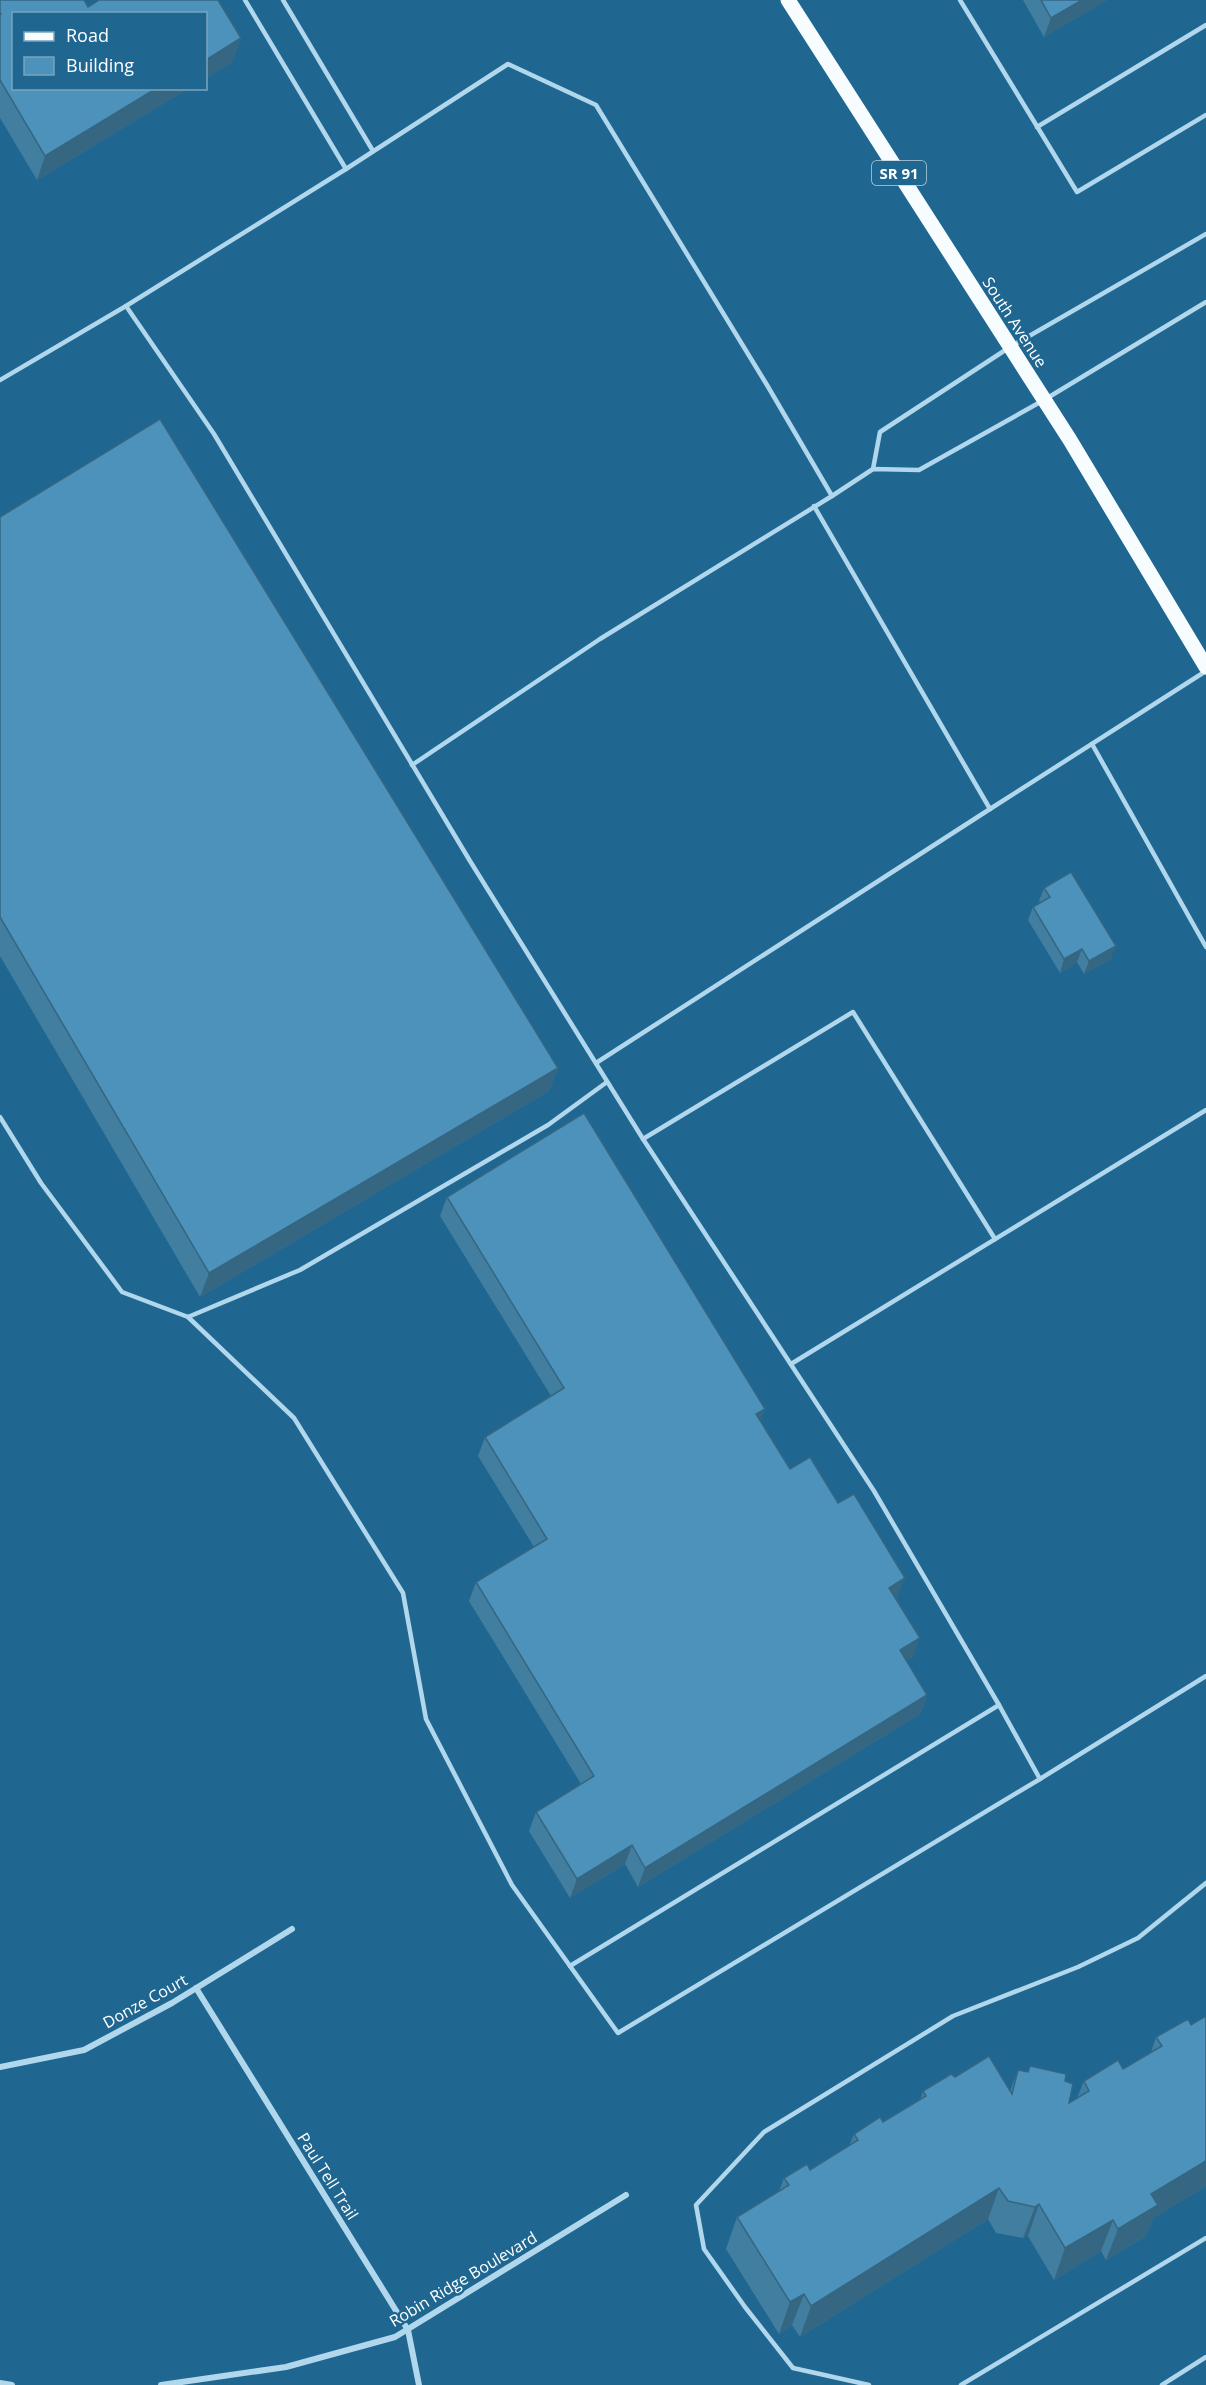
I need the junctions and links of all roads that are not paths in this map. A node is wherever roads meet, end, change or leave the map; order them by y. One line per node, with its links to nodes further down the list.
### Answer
1 (245, 0): 9 (lane)
2 (283, 0): 8 (lane)
3 (788, 0): 13 (main road, South Avenue / SR 91)
4 (960, 0): 7 (lane)
5 (1206, 25): 7 (lane)
6 (1206, 115): 7 (lane)
7 (1037, 127)
8 (373, 151): 9 (lane); 17 (lane)
9 (346, 169): 12 (lane)
10 (1206, 234): 13 (lane)
11 (1206, 302): 15 (lane)
12 (126, 306): 14 (lane); 21 (lane)
13 (1010, 347): 15 (main road, South Avenue / SR 91); 16 (lane)
14 (0, 380)
15 (1044, 400): 16 (lane); 19 (main road, South Avenue / SR 91)
16 (873, 470): 17 (lane)
17 (832, 496): 18 (lane)
18 (814, 506): 21 (lane); 22 (lane)
19 (1206, 669): 20 (lane)
20 (1092, 744): 22 (lane); 23 (lane)
21 (412, 765): 24 (lane)
22 (990, 809): 24 (lane)
23 (1206, 947)
24 (596, 1063): 25 (lane)
25 (608, 1082): 28 (lane); 30 (lane)
26 (1206, 1110): 29 (lane)
27 (0, 1117): 30 (lane)
28 (643, 1139): 29 (lane); 31 (lane)
29 (995, 1239): 31 (lane)
30 (188, 1317): 37 (lane)
31 (791, 1364): 33 (lane)
32 (1206, 1676): 34 (lane)
33 (999, 1705): 34 (lane); 37 (lane)
34 (1040, 1779): 37 (lane)
35 (1206, 1883): 48 (lane)
36 (292, 1929): 38 (street, Donze Court)
37 (570, 1966)
38 (196, 1988): 39 (street, Donze Court); 42 (street, Paul Tell Trail)
39 (0, 2067)
40 (626, 2194): 42 (street, Robin Ridge Boulevard)
41 (1206, 2238): 49 (lane)
42 (408, 2330): 46 (street, Robin Ridge Boulevard); 47 (street, Paul Tell Trail)
43 (1206, 2357): 50 (lane)
44 (0, 2383): 45 (street)
45 (12, 2385)
46 (160, 2385)
47 (419, 2385)
48 (869, 2385)
49 (961, 2385)
50 (1162, 2385)

